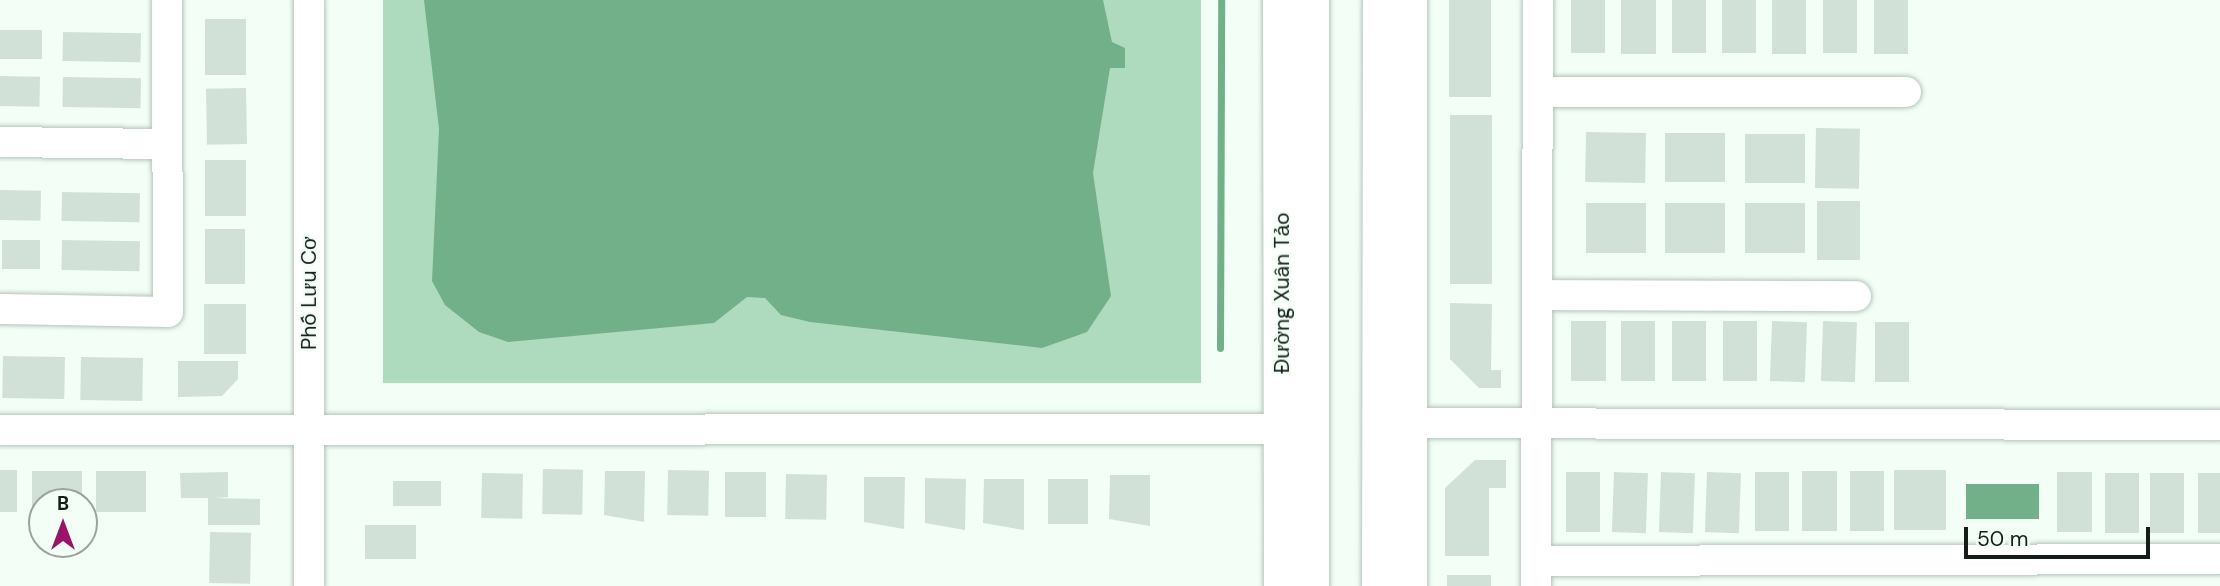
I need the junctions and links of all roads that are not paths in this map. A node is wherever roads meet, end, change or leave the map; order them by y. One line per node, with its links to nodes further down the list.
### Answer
1 (167, 0): 11 (street)
2 (309, 0): 20 (street, Phố Lưu Cơ)
3 (1282, 0): 18 (main road, Đường Xuân Tảo)
4 (1310, 0): 18 (main road, Đường Xuân Tảo)
5 (1382, 0): 15 (main road)
6 (1408, 0): 15 (main road)
7 (1538, 0): 8 (street)
8 (1538, 92): 9 (street); 12 (street)
9 (1906, 92)
10 (0, 142): 11 (street)
11 (167, 144): 14 (street)
12 (1537, 295): 13 (street); 16 (street)
13 (1856, 296)
14 (0, 309)
15 (1395, 424): 16 (street); 26 (main road); 27 (main road)
16 (1537, 425): 17 (street); 22 (street)
17 (2220, 425)
18 (1296, 429): 20 (street); 24 (main road, Đường Xuân Tảo); 25 (main road, Đường Xuân Tảo)
19 (0, 430): 20 (street)
20 (310, 430): 23 (street, Phố Lưu Cơ)
21 (2220, 559): 22 (street)
22 (1536, 573)
23 (309, 586)
24 (1283, 586)
25 (1310, 586)
26 (1381, 586)
27 (1408, 586)

